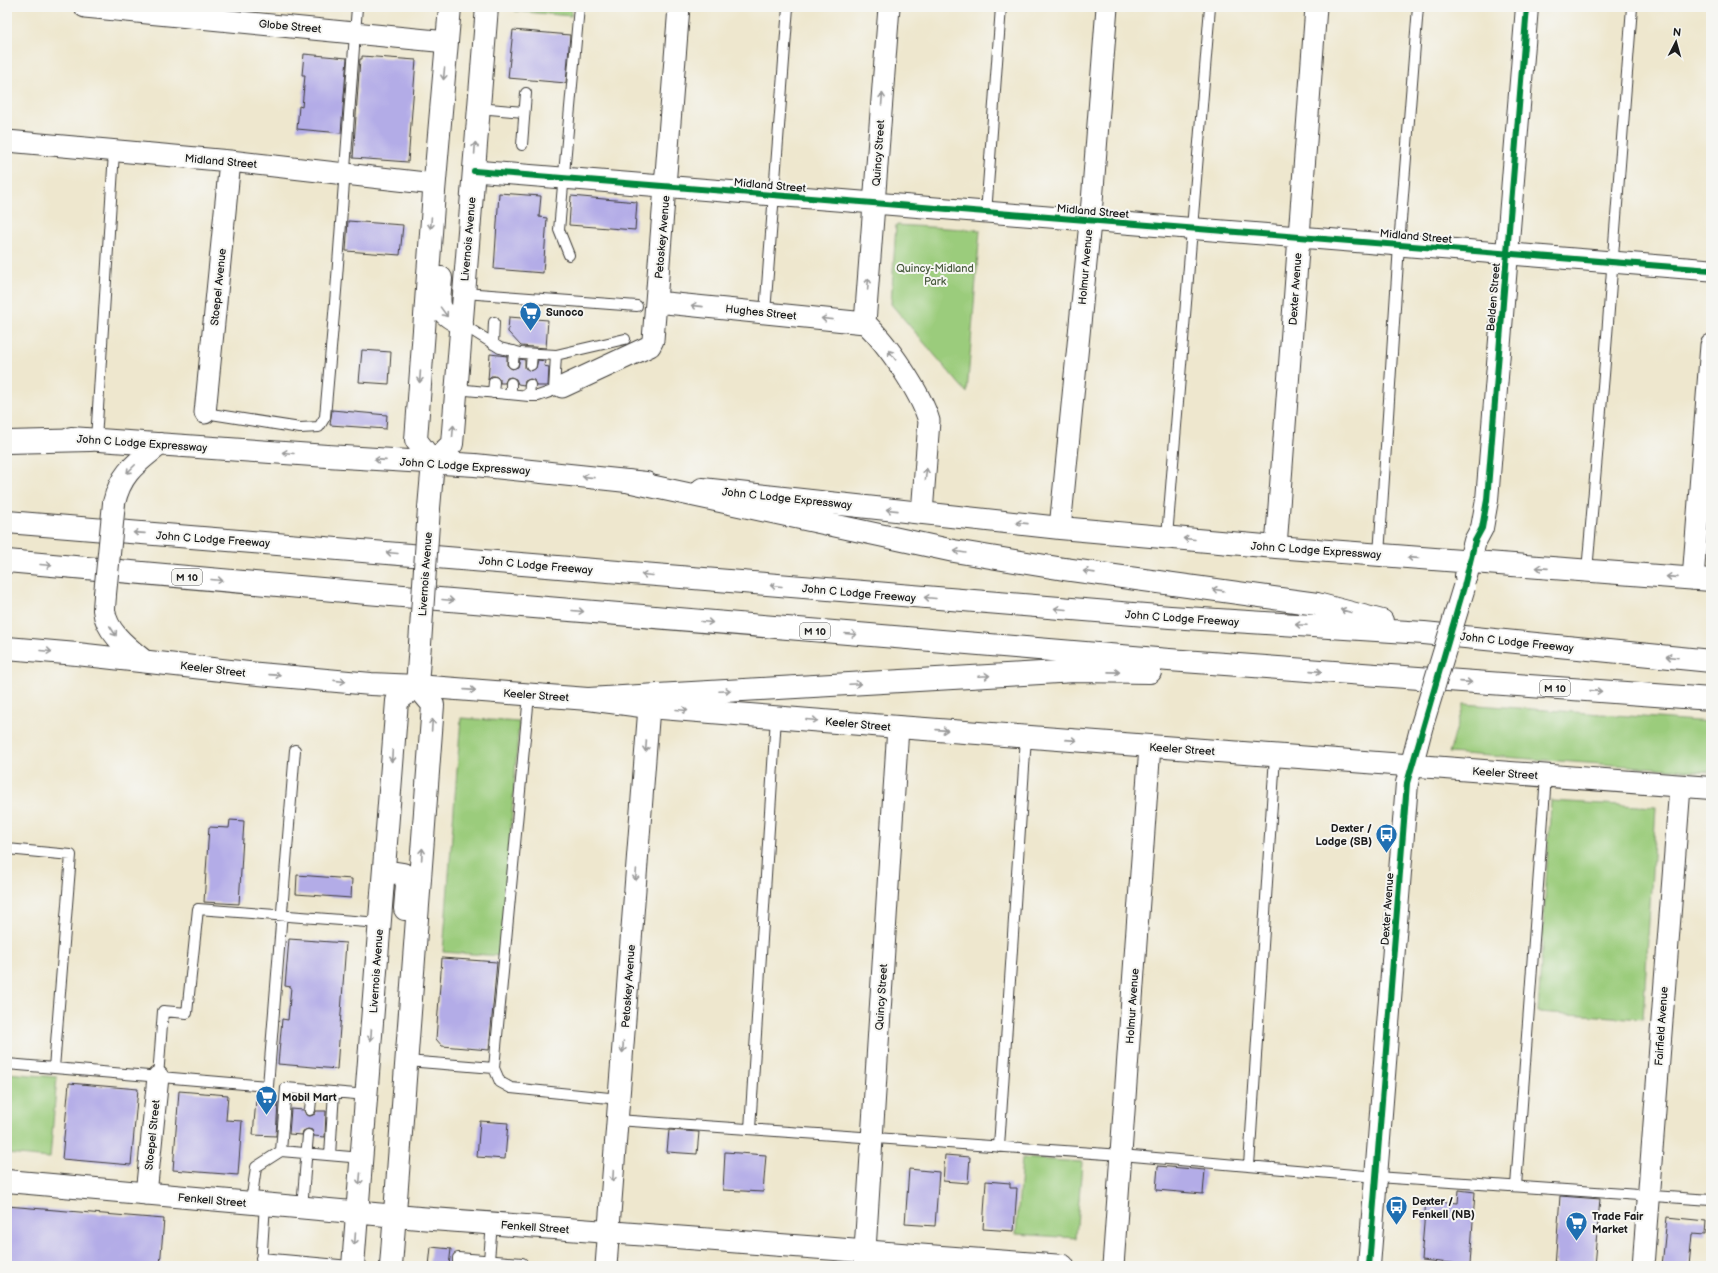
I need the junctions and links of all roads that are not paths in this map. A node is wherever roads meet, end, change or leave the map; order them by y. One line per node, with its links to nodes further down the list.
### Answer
1 (84, 7): 16 (street, Globe Street)
2 (357, 7): 16 (lane)
3 (450, 7): 17 (main road)
4 (486, 7): 20 (main road, Livernois Avenue)
5 (579, 7): 28 (lane)
6 (679, 7): 30 (street, Petoskey Avenue)
7 (788, 7): 31 (lane)
8 (889, 7): 32 (street, Quincy Street, one-way to 8)
9 (1001, 7): 33 (lane)
10 (1107, 7): 34 (street, Holmur Avenue)
11 (1210, 7): 35 (lane)
12 (1316, 7): 36 (street, Dexter Avenue)
13 (1418, 7): 37 (lane)
14 (1527, 7): 38 (main road, Belden Street)
15 (1632, 7): 40 (lane)
16 (355, 32): 17 (street, Globe Street); 27 (lane)
17 (447, 42): 19 (main road, one-way to 19)
18 (526, 93): 21 (lane)
19 (441, 107): 29 (main road); 47 (main road, one-way to 47)
20 (478, 108): 21 (lane); 26 (main road, Livernois Avenue, one-way to 20)
21 (524, 112): 23 (lane)
22 (7, 141): 24 (street, Midland Street)
23 (522, 146)
24 (114, 152): 25 (street, Midland Street); 67 (lane)
25 (230, 162): 27 (street, Midland Street); 65 (street, Stoepel Avenue)
26 (474, 171): 28 (street, Midland Street); 42 (main road, Livernois Avenue)
27 (344, 174): 29 (street, Midland Street); 65 (lane)
28 (564, 178): 30 (street, Midland Street); 39 (lane)
29 (434, 184): 70 (main road, one-way to 70)
30 (666, 186): 31 (street, Midland Street); 43 (street, Petoskey Avenue)
31 (773, 195): 32 (street, Midland Street); 44 (lane)
32 (875, 203): 33 (street, Midland Street); 46 (street, Quincy Street, one-way to 32)
33 (986, 213): 34 (street, Midland Street)
34 (1089, 220): 35 (street, Midland Street); 74 (street, Holmur Avenue)
35 (1193, 228): 36 (street, Midland Street); 75 (lane)
36 (1299, 237): 37 (street, Midland Street); 76 (street, Dexter Avenue)
37 (1399, 245): 38 (street, Midland Street); 77 (lane)
38 (1506, 253): 40 (street, Midland Street); 79 (main road, Belden Street)
39 (569, 255)
40 (1613, 262): 41 (street, Midland Street); 80 (lane)
41 (1711, 270)
42 (464, 293): 43 (lane); 47 (main road, Livernois Avenue)
43 (647, 304): 44 (street, Hughes Street, one-way to 43); 52 (street, Petoskey Avenue)
44 (765, 313): 46 (street, Hughes Street, one-way to 44)
45 (494, 322): 50 (lane)
46 (865, 323): 72 (street, one-way to 46)
47 (462, 324): 50 (lane); 60 (main road, Livernois Avenue)
48 (625, 339): 52 (lane)
49 (1711, 345): 81 (street)
50 (495, 348): 51 (lane)
51 (514, 351): 53 (lane); 55 (lane)
52 (609, 353): 54 (lane); 61 (street, Petoskey Avenue)
53 (532, 354): 54 (lane); 56 (lane)
54 (556, 355): 61 (lane)
55 (513, 363)
56 (531, 365)
57 (494, 382): 62 (lane)
58 (511, 384): 63 (lane)
59 (530, 385): 64 (lane)
60 (456, 389): 62 (lane); 70 (main road, Livernois Avenue, one-way to 60)
61 (558, 389): 64 (lane)
62 (493, 393): 63 (lane)
63 (511, 394): 64 (lane)
64 (529, 396)
65 (205, 413)
66 (7, 432): 67 (main road, John C Lodge Expressway)
67 (93, 440): 68 (main road); 69 (main road, John C Lodge Expressway)
68 (7, 442)
69 (160, 444): 70 (main road, John C Lodge Expressway, one-way to 69); 84 (main road, one-way to 84, bridge)
70 (433, 462): 71 (main road, John C Lodge Expressway, one-way to 70); 87 (main road, Livernois Avenue, bridge)
71 (627, 481): 72 (main road, John C Lodge Expressway, one-way to 71); 82 (main road, one-way to 71)
72 (922, 513): 74 (main road, John C Lodge Expressway, one-way to 72)
73 (7, 522): 82 (main road, John C Lodge Freeway, one-way to 73)
74 (1060, 528): 75 (main road, John C Lodge Expressway)
75 (1167, 537): 76 (main road, John C Lodge Expressway, one-way to 75)
76 (1276, 547): 77 (main road, John C Lodge Expressway)
77 (1379, 555): 79 (main road, John C Lodge Expressway, one-way to 77)
78 (7, 561): 86 (main road, M 10, one-way to 86)
79 (1469, 562): 80 (main road, John C Lodge Expressway, one-way to 79); 98 (main road, Dexter Avenue, bridge)
80 (1587, 571): 81 (main road, John C Lodge Expressway, one-way to 80)
81 (1702, 580)
82 (1424, 632): 85 (main road, John C Lodge Freeway, one-way to 82)
83 (7, 648): 84 (main road, Keeler Street, one-way to 84)
84 (144, 661): 87 (main road, Keeler Street, one-way to 87)
85 (1711, 661)
86 (1263, 667): 89 (main road, one-way to 86); 90 (main road, M 10, one-way to 90)
87 (417, 686): 88 (main road, Keeler Street, one-way to 88); 103 (main road, Livernois Avenue, one-way to 103); 106 (main road, one-way to 87)
88 (529, 695): 89 (main road, Keeler Street); 109 (lane)
89 (588, 699): 91 (main road, Keeler Street)
90 (1711, 699)
91 (649, 707): 92 (main road, Keeler Street, one-way to 92); 114 (street, Petoskey Avenue, one-way to 114)
92 (776, 717): 93 (main road, Keeler Street, one-way to 93); 116 (lane)
93 (898, 727): 94 (main road, Keeler Street, one-way to 94); 118 (street, Quincy Street)
94 (1026, 737): 95 (main road, Keeler Street, one-way to 95); 119 (lane)
95 (1150, 746): 97 (main road, Keeler Street); 124 (street, Holmur Avenue)
96 (294, 750): 104 (lane)
97 (1275, 756): 98 (main road, Keeler Street); 126 (lane)
98 (1412, 766): 99 (main road, Keeler Street); 127 (main road, Dexter Avenue)
99 (1546, 776): 100 (main road, Keeler Street); 129 (lane)
100 (1680, 787): 101 (main road, Keeler Street); 131 (street, Fairfield Avenue)
101 (1711, 788)
102 (7, 849): 108 (lane)
103 (384, 871): 105 (main road, Livernois Avenue); 120 (main road)
104 (283, 915): 105 (lane); 110 (lane); 110 (lane)
105 (380, 923): 113 (main road, Livernois Avenue, one-way to 113)
106 (407, 1061): 109 (lane); 120 (main road)
107 (7, 1064): 108 (lane)
108 (54, 1068): 110 (lane)
109 (494, 1068): 114 (lane)
110 (158, 1077): 130 (street, Stoepel Street)
111 (312, 1090): 112 (lane); 115 (lane); 121 (lane)
112 (334, 1092): 113 (lane); 123 (lane)
113 (367, 1095): 125 (main road, Livernois Avenue)
114 (618, 1109): 116 (lane); 138 (street, Petoskey Avenue, one-way to 138)
115 (310, 1110)
116 (750, 1129): 118 (lane)
117 (308, 1135): 122 (lane)
118 (872, 1138): 119 (lane); 139 (street, Quincy Street)
119 (999, 1147): 124 (lane)
120 (400, 1148): 136 (main road)
121 (281, 1152): 122 (lane); 133 (lane)
122 (307, 1153): 123 (lane); 134 (lane)
123 (330, 1155): 125 (lane)
124 (1121, 1155): 126 (lane); 150 (street, Holmur Avenue)
125 (362, 1158): 135 (main road, Livernois Avenue, one-way to 135)
126 (1249, 1166): 127 (lane)
127 (1377, 1177): 129 (lane); 151 (main road, Dexter Avenue)
128 (7, 1180): 130 (main road, Fenkell Street)
129 (1516, 1186): 131 (lane)
130 (146, 1194): 133 (main road, Fenkell Street)
131 (1648, 1196): 132 (lane); 152 (street, Fairfield Avenue)
132 (1711, 1200)
133 (258, 1204): 134 (main road, Fenkell Street); 141 (lane)
134 (302, 1208): 135 (main road, Fenkell Street)
135 (358, 1212): 136 (main road, Fenkell Street); 144 (main road, Livernois Avenue, one-way to 144)
136 (394, 1216): 137 (main road, Fenkell Street); 145 (main road)
137 (492, 1224): 138 (main road, Fenkell Street); 140 (lane)
138 (609, 1232): 139 (main road, Fenkell Street); 148 (street, Petoskey Avenue)
139 (864, 1259): 149 (main road, Fenkell Street)
140 (489, 1260): 146 (lane); 147 (lane)
141 (261, 1262): 142 (lane)
142 (284, 1263): 143 (lane)
143 (350, 1266)
144 (353, 1266)
145 (391, 1266)
146 (458, 1266)
147 (522, 1266)
148 (606, 1266)
149 (1064, 1266)
150 (1113, 1266)
151 (1369, 1266)
152 (1643, 1266)

